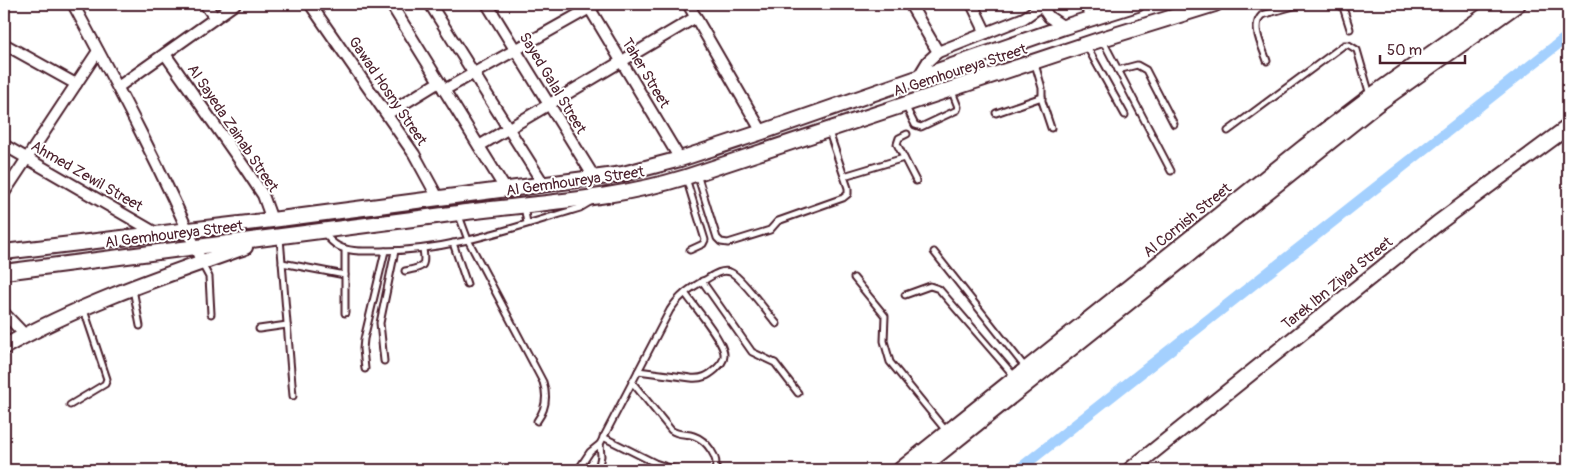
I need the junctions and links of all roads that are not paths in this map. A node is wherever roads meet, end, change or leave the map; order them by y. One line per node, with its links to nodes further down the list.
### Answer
1 (73, 4): 30 (street)
2 (205, 4): 21 (street)
3 (235, 4): 21 (street)
4 (310, 4): 52 (street, Gawad Hosny Street)
5 (391, 4): 44 (street)
6 (430, 4): 40 (street)
7 (487, 4): 31 (street, Sayed Galal Street)
8 (688, 4): 20 (street)
9 (910, 4): 32 (street)
10 (972, 4): 25 (street)
11 (1039, 4): 23 (street); 25 (street)
12 (1083, 4): 22 (lane)
13 (1137, 4): 22 (main road, Al Gemhoureya Street)
14 (1215, 4): 26 (main road, Al Gemhoureya Street)
15 (1301, 4): 36 (lane)
16 (1342, 4): 24 (lane)
17 (1501, 4): 47 (main road, Al Cornish Street)
18 (1518, 4): 134 (main road, Al Cornish Street)
19 (591, 5): 31 (street); 35 (street, Taher Street)
20 (696, 17): 35 (street); 60 (street)
21 (215, 18): 33 (street)
22 (1089, 20): 23 (main road, Al Gemhoureya Street)
23 (1064, 27): 29 (main road, Al Gemhoureya Street)
24 (1350, 29)
25 (986, 33): 32 (street)
26 (1102, 40): 28 (main road, Al Gemhoureya Street); 39 (lane)
27 (4, 44): 43 (street)
28 (1085, 45): 37 (main road, Al Gemhoureya Street); 53 (lane)
29 (1010, 46): 34 (main road, Al Gemhoureya Street); 38 (main road)
30 (98, 50): 43 (street); 45 (street)
31 (516, 50): 40 (street); 49 (street, Sayed Galal Street)
32 (938, 52): 42 (street)
33 (165, 54): 45 (street); 80 (street, Al Sayeda Zainab Street)
34 (986, 54): 41 (main road); 42 (main road, Al Gemhoureya Street)
35 (621, 61): 49 (street); 65 (street, Taher Street)
36 (1267, 61)
37 (1034, 62): 38 (main road, Al Gemhoureya Street); 48 (lane)
38 (1018, 67): 41 (main road, Al Gemhoureya Street)
39 (1118, 70): 54 (lane); 67 (lane)
40 (474, 74): 44 (street); 57 (street)
41 (994, 75): 46 (main road, Al Gemhoureya Street)
42 (916, 78): 60 (main road, Al Gemhoureya Street)
43 (76, 84): 64 (street)
44 (442, 86): 52 (street); 63 (street)
45 (118, 87): 82 (street)
46 (951, 89): 50 (main road, Al Gemhoureya Street); 50 (lane)
47 (1371, 96): 59 (lane); 120 (main road, Al Cornish Street)
48 (1042, 97): 51 (lane); 56 (lane)
49 (549, 104): 57 (street); 70 (street, Sayed Galal Street)
50 (905, 105): 58 (main road, Al Gemhoureya Street)
51 (996, 113)
52 (387, 114): 76 (street, Gawad Hosny Street)
53 (1125, 115)
54 (1174, 124)
55 (1568, 127): 135 (main road, Tarek Ibn Ziyad Street)
56 (1051, 128)
57 (508, 129): 63 (street); 72 (street)
58 (829, 131): 68 (main road, Al Gemhoureya Street); 69 (lane)
59 (1228, 131)
60 (762, 132): 65 (main road, Al Gemhoureya Street)
61 (907, 134): 66 (lane)
62 (4, 145): 64 (street, Ahmed Zewil Street)
63 (479, 146): 73 (street)
64 (27, 158): 74 (street); 84 (street, Ahmed Zewil Street)
65 (680, 158): 70 (main road, Al Gemhoureya Street)
66 (904, 158): 69 (lane); 71 (lane)
67 (1171, 171)
68 (691, 175): 69 (lane); 75 (main road, Al Gemhoureya Street); 91 (lane)
69 (844, 176)
70 (594, 177): 72 (main road, Al Gemhoureya Street)
71 (916, 181)
72 (544, 185): 73 (main road, Al Gemhoureya Street)
73 (506, 190): 76 (main road, Al Gemhoureya Street)
74 (4, 193)
75 (597, 197): 77 (main road, Al Gemhoureya Street); 81 (lane)
76 (438, 198): 79 (main road, Al Gemhoureya Street)
77 (524, 206): 78 (main road, Al Gemhoureya Street); 81 (lane)
78 (458, 213): 83 (main road, Al Gemhoureya Street); 86 (lane)
79 (319, 214): 80 (main road, Al Gemhoureya Street); 83 (main road)
80 (272, 220): 82 (main road, Al Gemhoureya Street)
81 (527, 223): 86 (lane)
82 (188, 230): 84 (main road, Al Gemhoureya Street); 88 (street)
83 (323, 231): 85 (main road, Al Gemhoureya Street); 89 (lane)
84 (156, 233): 94 (main road, Al Gemhoureya Street)
85 (276, 238): 88 (main road, Al Gemhoureya Street); 96 (main road); 97 (lane)
86 (468, 240): 87 (lane); 125 (lane)
87 (453, 243): 90 (lane); 103 (lane)
88 (196, 248): 96 (street); 99 (main road, Al Gemhoureya Street)
89 (345, 249): 92 (lane); 100 (lane)
90 (423, 249): 93 (lane); 98 (lane)
91 (690, 250)
92 (385, 251): 93 (lane); 118 (lane)
93 (395, 251): 117 (lane)
94 (4, 252)
95 (934, 252): 120 (lane)
96 (202, 262): 104 (main road); 110 (lane)
97 (282, 263): 100 (lane); 112 (lane)
98 (405, 270)
99 (4, 272)
100 (345, 275): 108 (lane)
101 (854, 278): 126 (lane)
102 (702, 281): 105 (lane); 111 (lane); 122 (lane)
103 (468, 284)
104 (133, 288): 107 (main road); 113 (lane)
105 (685, 293): 119 (lane); 119 (lane)
106 (905, 295): 120 (lane)
107 (83, 308): 115 (main road); 124 (lane)
108 (345, 313)
109 (4, 314): 115 (street)
110 (211, 314)
111 (776, 324)
112 (287, 325): 114 (lane); 123 (lane)
113 (140, 326)
114 (259, 329)
115 (25, 335): 116 (main road)
116 (4, 347)
117 (384, 361)
118 (365, 369)
119 (638, 371): 121 (lane)
120 (1021, 373): 126 (main road, Al Cornish Street)
121 (632, 382): 127 (lane); 132 (lane)
122 (798, 393)
123 (293, 396)
124 (70, 405)
125 (537, 421)
126 (947, 432): 133 (main road, Al Cornish Street)
127 (604, 437): 128 (lane); 131 (lane)
128 (600, 444): 129 (lane); 130 (lane)
129 (578, 470)
130 (598, 470)
131 (676, 470)
132 (715, 470)
133 (900, 470)
134 (919, 470)
135 (1130, 470)

